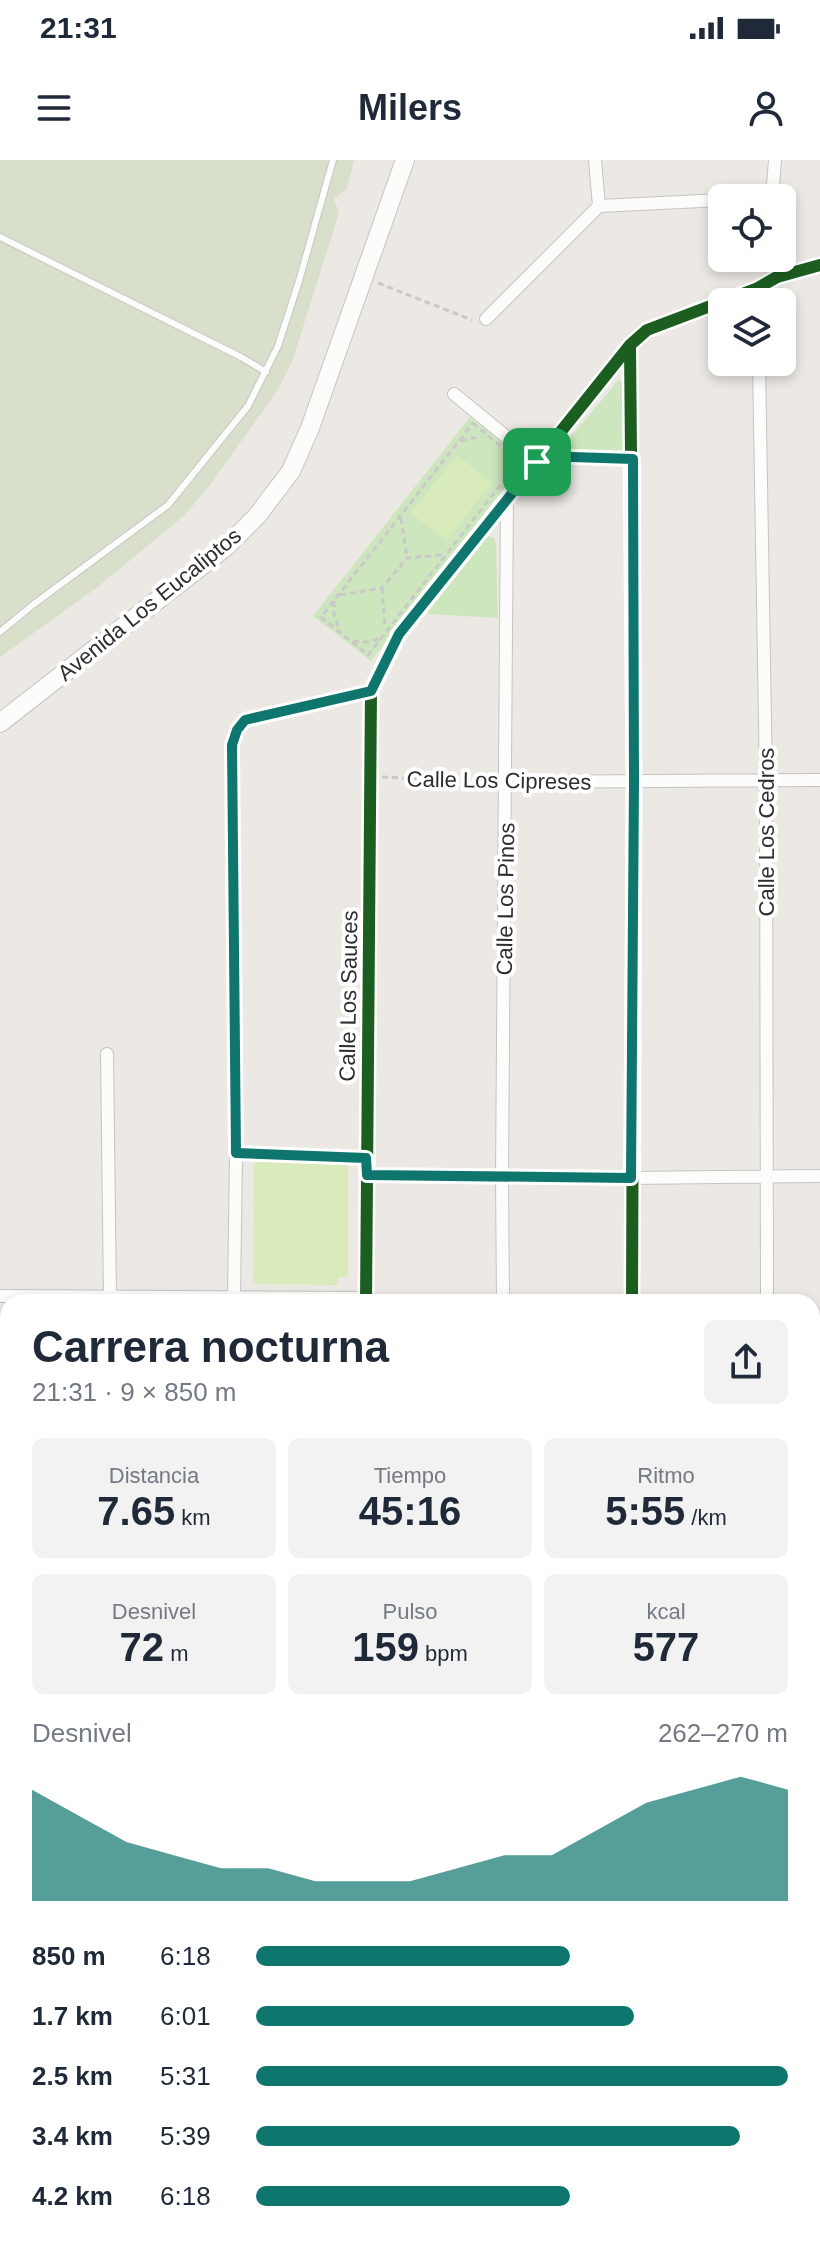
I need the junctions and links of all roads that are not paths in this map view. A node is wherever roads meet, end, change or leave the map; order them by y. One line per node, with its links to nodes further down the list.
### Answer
1 (333, 160): 16 (lane)
2 (405, 160): 24 (street, Avenida Los Eucaliptos)
3 (595, 160): 7 (street)
4 (775, 160): 5 (street)
5 (773, 184)
6 (708, 201): 7 (street)
7 (599, 206): 14 (street)
8 (0, 237): 16 (lane)
9 (820, 265): 11 (street)
10 (775, 272): 11 (street)
11 (777, 277): 12 (street)
12 (758, 288)
13 (708, 307): 15 (street)
14 (486, 319)
15 (630, 345): 19 (street); 20 (street)
16 (266, 372): 22 (lane)
17 (759, 376): 26 (street, Calle Los Cedros)
18 (454, 394): 19 (street)
19 (539, 459): 20 (street); 21 (street)
20 (633, 459): 28 (street)
21 (507, 496): 23 (street); 27 (street, Calle Los Pinos)
22 (0, 632)
23 (371, 691): 30 (street); 31 (street, Calle Los Sauces)
24 (0, 723)
25 (820, 780): 26 (street, Calle Los Cipreses)
26 (766, 781): 28 (street, Calle Los Cipreses); 35 (street, Calle Los Cedros)
27 (506, 782): 28 (street, Calle Los Cipreses); 34 (street, Calle Los Pinos)
28 (634, 782): 36 (street)
29 (107, 1054): 37 (street)
30 (236, 1153): 31 (lane); 38 (street)
31 (366, 1158): 32 (street, Calle Los Sauces)
32 (367, 1175): 34 (street); 39 (street, Calle Los Sauces)
33 (820, 1176): 35 (street)
34 (502, 1177): 36 (street); 40 (street, Calle Los Pinos)
35 (767, 1177): 36 (street); 42 (street, Calle Los Cedros)
36 (631, 1178): 41 (street)
37 (102, 1294)
38 (234, 1294)
39 (366, 1294)
40 (503, 1294)
41 (632, 1294)
42 (767, 1294)

